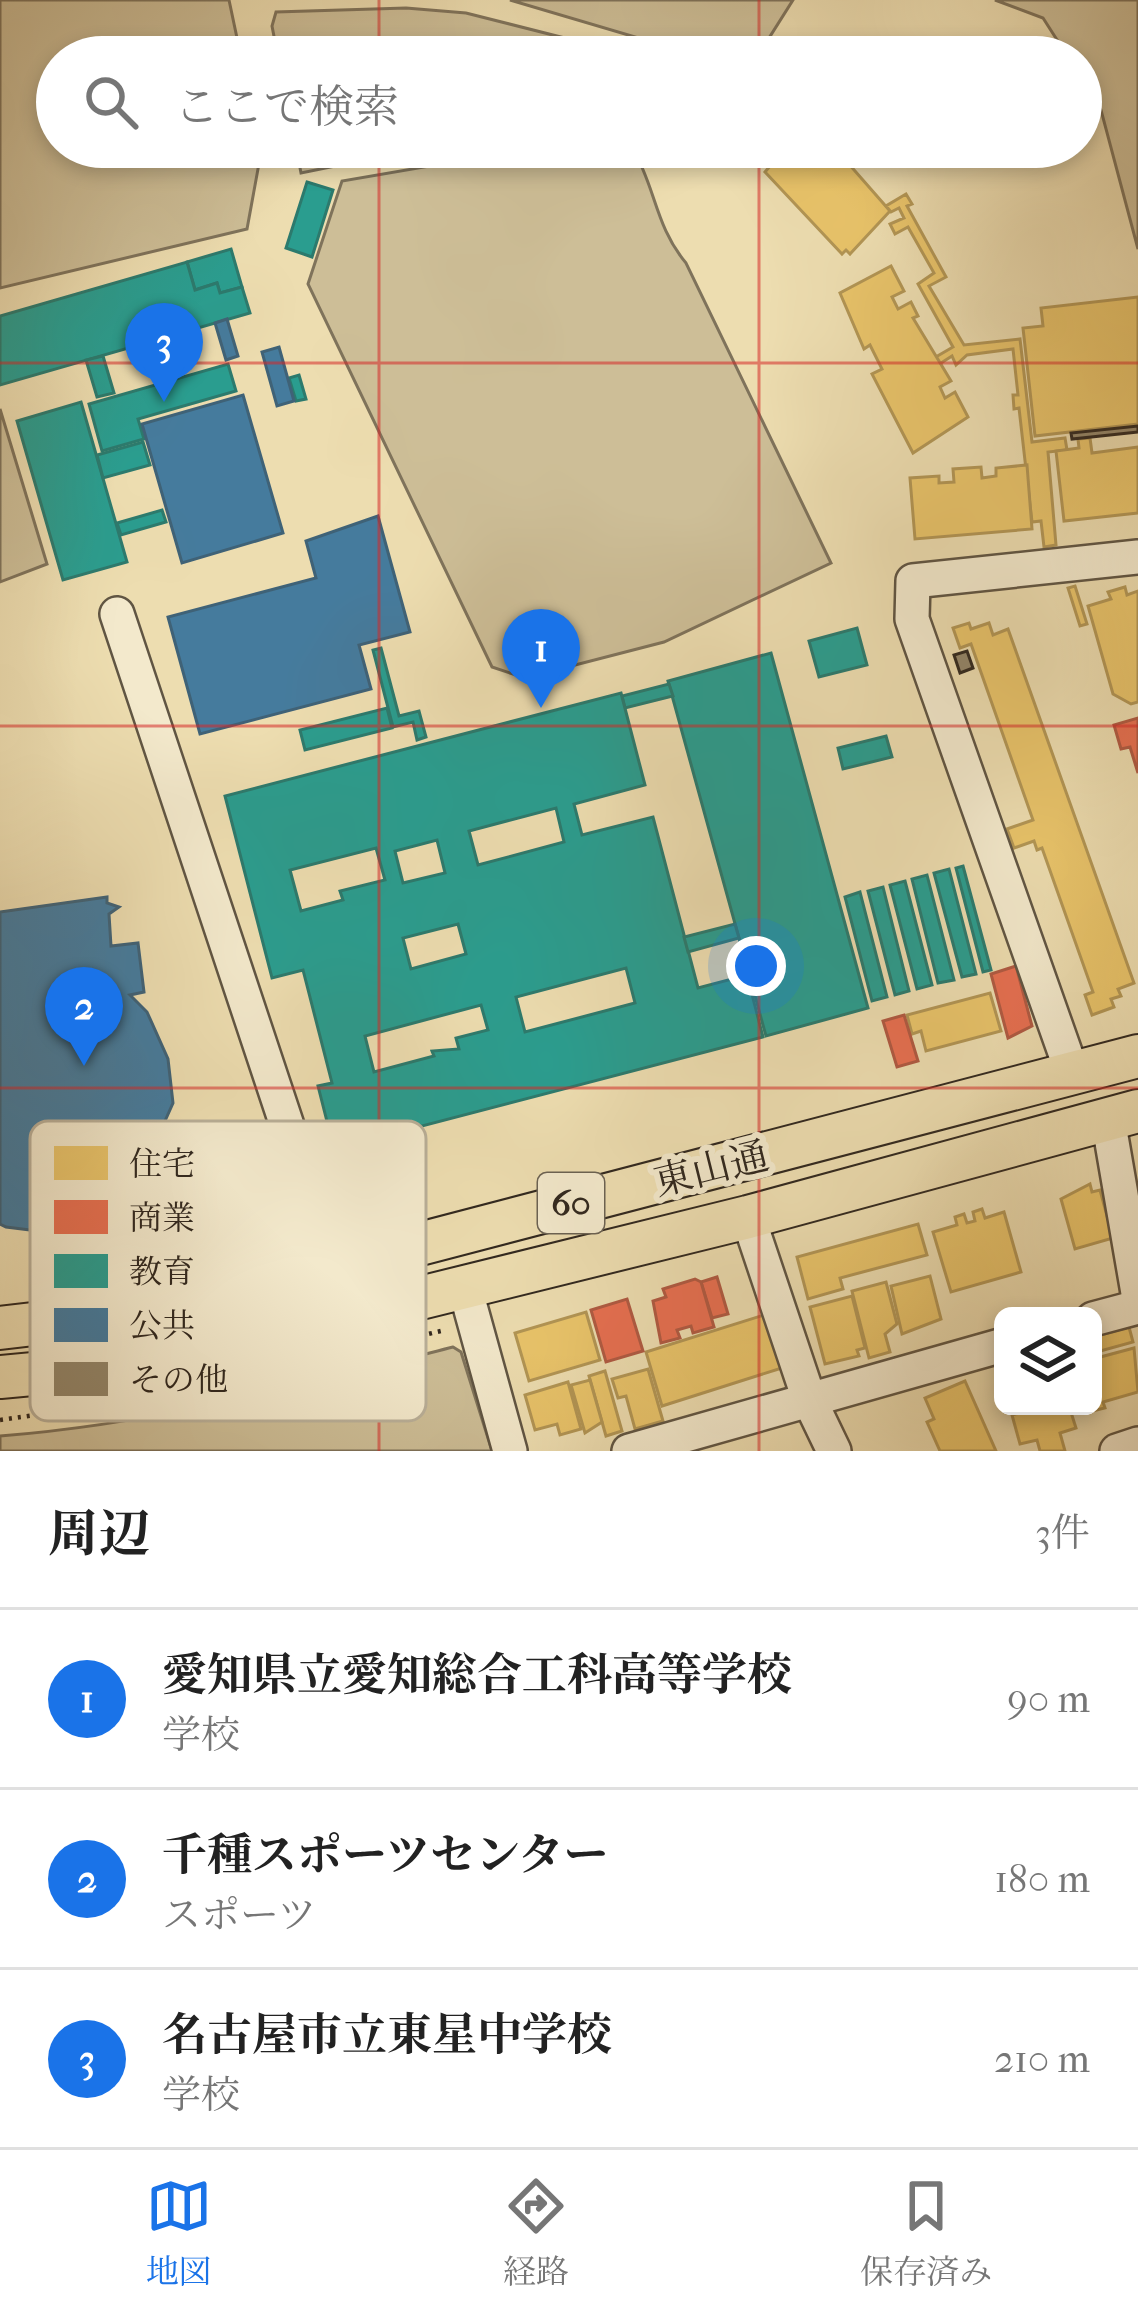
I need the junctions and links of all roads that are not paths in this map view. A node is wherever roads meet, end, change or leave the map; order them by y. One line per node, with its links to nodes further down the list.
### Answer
1 (1138, 557): 4 (street)
2 (117, 614): 6 (street)
3 (1138, 1057): 4 (main road, 東山通 / 60)
4 (1073, 1075): 8 (main road, 東山通 / 60)
5 (1123, 1115): 7 (main road, 東山通 / 60); 10 (street)
6 (285, 1121)
7 (748, 1217): 9 (main road, 東山通 / 60); 19 (street)
8 (426, 1240)
9 (465, 1288): 11 (main road, 東山通 / 60); 21 (street)
10 (1138, 1293)
11 (426, 1297)
12 (1138, 1307): 13 (street)
13 (1102, 1317)
14 (30, 1324): 15 (main road, 東山通 / 60)
15 (0, 1328)
16 (994, 1348): 19 (street)
17 (30, 1374): 18 (main road, 東山通 / 60)
18 (0, 1377)
19 (809, 1399): 22 (street); 23 (street)
20 (1138, 1444): 24 (street)
21 (510, 1451)
22 (629, 1451)
23 (835, 1451)
24 (1117, 1451)

